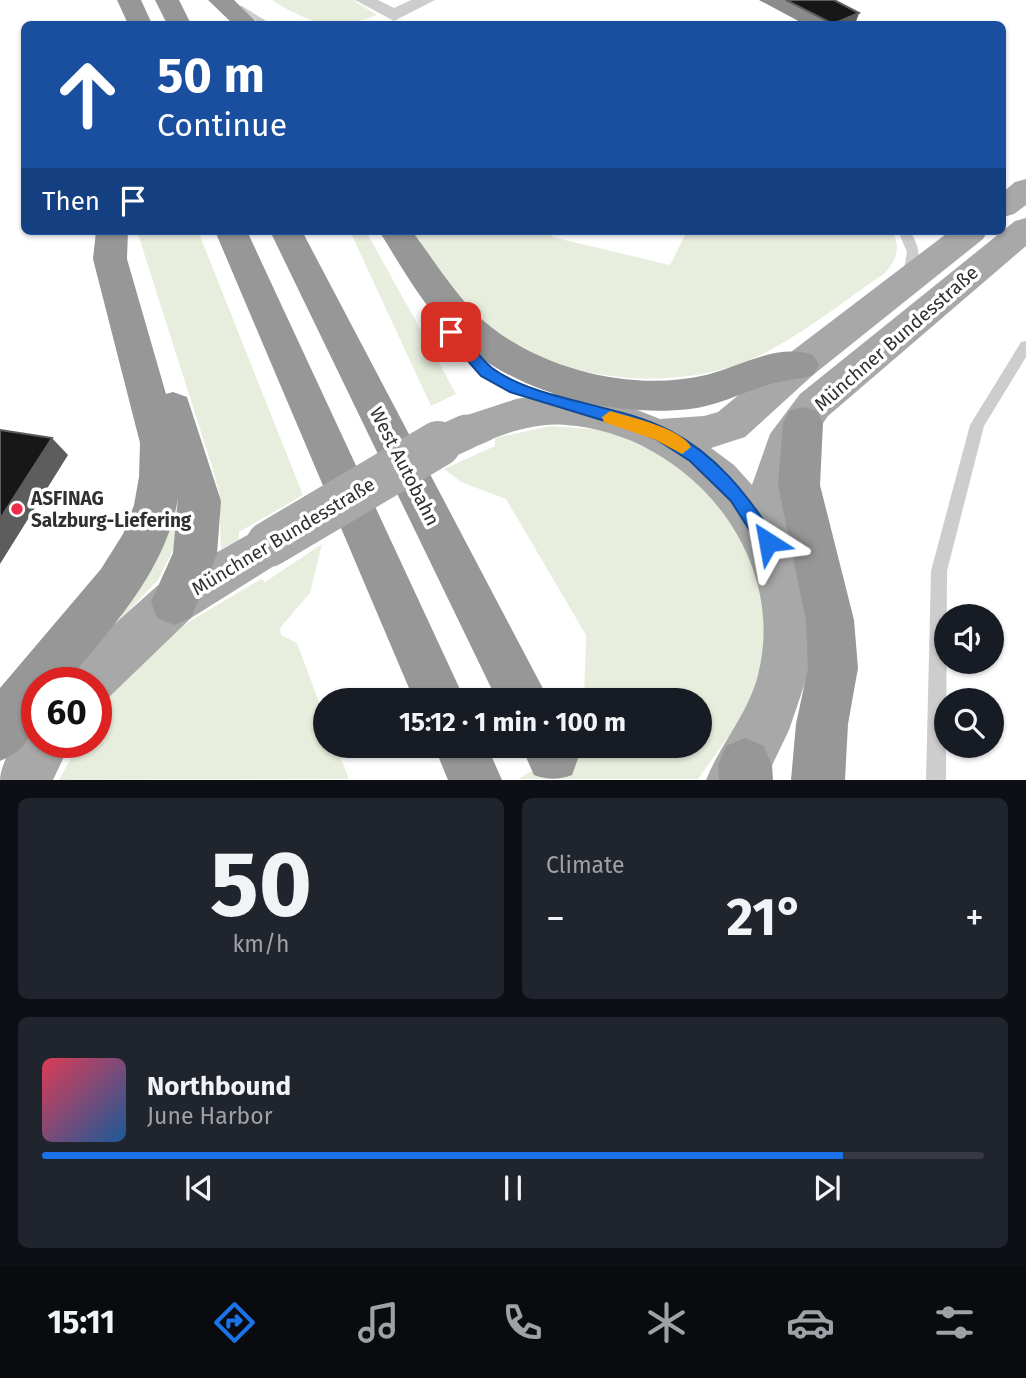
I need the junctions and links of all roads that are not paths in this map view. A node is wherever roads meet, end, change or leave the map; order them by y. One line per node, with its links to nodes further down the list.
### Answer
1 (116, 0): 7 (highway)
2 (129, 0): 8 (highway)
3 (167, 0): 9 (highway)
4 (365, 0): 5 (street)
5 (426, 0)
6 (223, 3): 10 (highway); 11 (lane)
7 (112, 21)
8 (139, 21)
9 (178, 21)
10 (243, 21)
11 (262, 21)
12 (112, 235): 32 (highway)
13 (125, 235): 28 (highway)
14 (233, 235): 30 (highway)
15 (288, 235): 31 (highway, West Autobahn)
16 (391, 235): 24 (highway)
17 (398, 235): 23 (highway)
18 (906, 235): 21 (lane)
19 (967, 235): 21 (main road, Münchner Bundesstraße)
20 (984, 235): 25 (main road, Münchner Bundesstraße)
21 (907, 282): 23 (main road, Münchner Bundesstraße)
22 (1026, 346): 39 (lane)
23 (800, 365): 26 (main road, Münchner Bundesstraße)
24 (600, 415): 26 (main road, Münchner Bundesstraße); 28 (main road, Münchner Bundesstraße, bridge)
25 (803, 422): 27 (main road, Münchner Bundesstraße); 38 (highway)
26 (662, 435): 27 (main road, Münchner Bundesstraße)
27 (768, 542): 35 (main road, Münchner Bundesstraße)
28 (174, 602): 29 (main road, Münchner Bundesstraße)
29 (104, 667)
30 (435, 688)
31 (518, 688)
32 (0, 735)
33 (36, 758): 36 (main road)
34 (465, 758): 37 (highway)
35 (742, 775)
36 (24, 779)
37 (475, 779)
38 (818, 779)
39 (936, 779)

